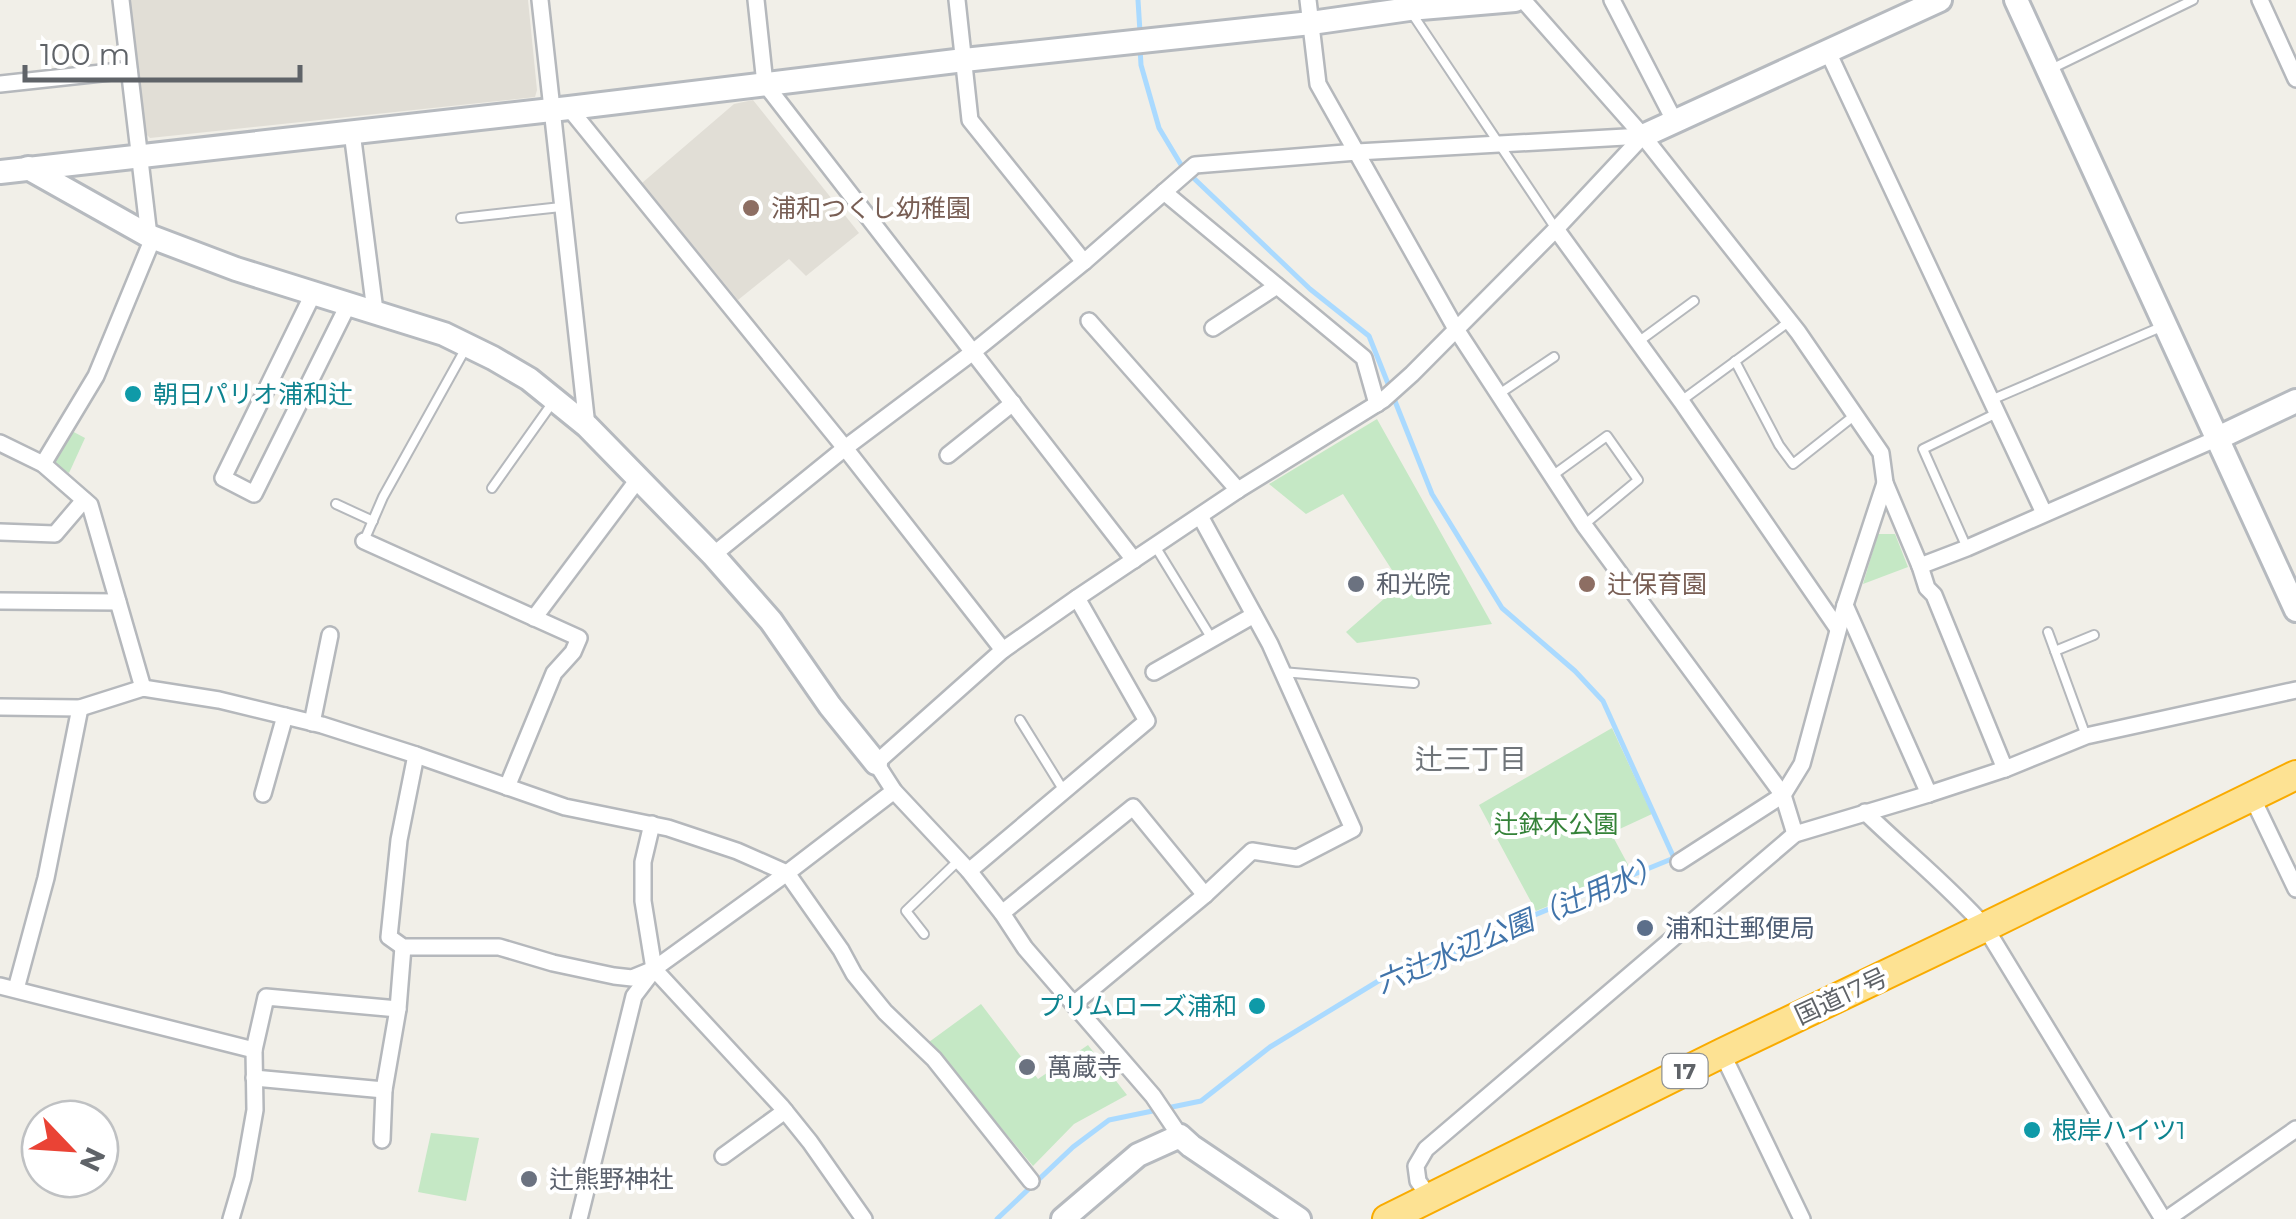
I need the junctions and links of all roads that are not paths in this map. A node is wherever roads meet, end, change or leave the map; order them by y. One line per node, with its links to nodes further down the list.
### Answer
1 (121, 0): 16 (street)
2 (540, 0): 21 (street)
3 (756, 0): 20 (street)
4 (956, 0): 15 (street)
5 (1515, 0): 12 (street)
6 (1523, 0): 24 (street)
7 (1612, 0): 22 (street)
8 (1940, 0): 14 (street)
9 (2016, 0): 17 (street)
10 (2193, 0): 17 (lane)
11 (2260, 0): 18 (street)
12 (1409, 10): 13 (street); 25 (lane)
13 (1310, 12): 15 (street); 26 (street)
14 (1828, 52): 22 (street); 57 (street)
15 (964, 60): 20 (street); 35 (street)
16 (129, 70): 19 (street); 27 (street)
17 (2048, 70): 43 (street)
18 (2296, 79)
19 (0, 84)
20 (765, 84): 21 (street); 48 (street)
21 (561, 109): 23 (street); 31 (street); 62 (street)
22 (1675, 122): 24 (street)
23 (352, 132): 27 (street); 40 (street)
24 (1643, 136): 25 (street); 33 (street); 41 (street)
25 (1501, 144): 26 (street); 33 (lane)
26 (1358, 152): 30 (street); 45 (street)
27 (138, 155): 28 (street); 34 (street)
28 (28, 168): 29 (street); 34 (street)
29 (0, 172)
30 (1164, 192): 35 (street); 36 (street)
31 (563, 207): 32 (lane); 59 (street)
32 (462, 218)
33 (1556, 229): 45 (street); 46 (street)
34 (151, 237): 37 (street); 64 (street)
35 (1084, 262): 48 (street)
36 (1277, 286): 44 (street); 56 (street)
37 (314, 292): 39 (street); 39 (street)
38 (1694, 301): 46 (lane)
39 (350, 304): 40 (street)
40 (375, 311): 47 (street)
41 (1790, 321): 50 (lane); 58 (street)
42 (1089, 322): 69 (street)
43 (2166, 325): 57 (lane); 60 (street)
44 (1213, 328)
45 (1456, 329): 51 (street); 56 (street)
46 (1638, 342): 53 (street)
47 (468, 346): 52 (street); 74 (lane)
48 (973, 352): 55 (street); 62 (street)
49 (1554, 357): 51 (lane)
50 (1735, 360): 53 (lane); 58 (lane)
51 (1498, 394): 65 (street)
52 (556, 399): 59 (street); 68 (lane)
53 (1680, 401): 90 (street)
54 (2296, 401): 60 (street)
55 (1012, 403): 63 (street); 81 (street)
56 (1377, 404): 69 (street)
57 (1994, 407): 72 (street); 79 (lane)
58 (1855, 414): 67 (street)
59 (587, 426): 66 (street)
60 (2218, 438): 72 (street); 87 (street)
61 (0, 443): 64 (street)
62 (845, 448): 80 (street); 95 (street)
63 (948, 454)
64 (43, 464): 70 (street)
65 (1552, 476): 75 (street); 75 (lane)
66 (639, 478): 80 (street); 89 (street)
67 (1885, 483): 82 (street); 86 (street)
68 (492, 488)
69 (1238, 490): 73 (street)
70 (84, 500): 76 (street); 85 (street)
71 (336, 504): 74 (lane)
72 (2044, 513): 79 (street)
73 (1200, 516): 78 (street); 88 (street)
74 (373, 521): 77 (lane)
75 (1584, 525): 117 (street)
76 (0, 532)
77 (364, 541): 89 (street)
78 (1155, 546): 81 (street); 94 (lane)
79 (1967, 548): 82 (street)
80 (713, 554): 109 (street)
81 (1134, 560): 83 (street)
82 (1920, 566): 110 (street)
83 (1077, 598): 95 (street); 113 (street)
84 (0, 601): 85 (street)
85 (118, 602): 100 (street)
86 (1845, 605): 90 (street); 116 (street)
87 (2296, 610)
88 (1254, 615): 94 (street); 98 (street)
89 (534, 618): 112 (street)
90 (1838, 628): 117 (street)
91 (2048, 632): 96 (lane)
92 (330, 635): 106 (street)
93 (2094, 635): 96 (lane)
94 (1212, 639): 97 (street)
95 (1003, 650): 109 (street)
96 (2055, 651): 107 (lane)
97 (1154, 672)
98 (1282, 672): 99 (lane); 126 (street)
99 (1414, 683)
100 (143, 688): 103 (street); 104 (street)
101 (2296, 690): 107 (street)
102 (0, 707): 103 (street)
103 (80, 708): 132 (street)
104 (285, 716): 106 (street); 115 (street)
105 (1020, 720): 113 (lane)
106 (312, 723): 108 (street)
107 (2086, 736): 110 (street)
108 (416, 755): 112 (street); 130 (street)
109 (876, 763): 114 (street)
110 (2006, 769): 116 (street)
111 (2296, 775): 118 (highway, 国道17号 / 17)
112 (508, 787): 120 (street)
113 (1064, 790): 123 (street)
114 (894, 791): 123 (street); 124 (street)
115 (263, 794)
116 (1930, 794): 119 (street)
117 (1783, 795): 121 (street); 122 (street)
118 (2252, 797): 125 (street); 128 (highway, 国道17号 / 17)
119 (1865, 812): 121 (street); 128 (street)
120 (652, 824): 124 (street); 131 (street)
121 (1795, 834): 145 (street)
122 (1679, 862)
123 (964, 866): 127 (street); 129 (lane)
124 (787, 873): 131 (street); 144 (street)
125 (2296, 889)
126 (1205, 895): 127 (street); 133 (street)
127 (1002, 913): 133 (street)
128 (1985, 927): 136 (highway, 国道17号 / 17); 153 (street)
129 (924, 934)
130 (403, 946): 131 (street); 134 (street)
131 (654, 969): 139 (street); 147 (street)
132 (8, 988): 135 (street)
133 (1075, 1004): 141 (street)
134 (398, 1009): 135 (street); 138 (street)
135 (254, 1050): 137 (street)
136 (1722, 1052): 145 (highway, 国道17号 / 17); 152 (street)
137 (254, 1078): 138 (street); 146 (street)
138 (384, 1090): 142 (street)
139 (785, 1111): 143 (street); 148 (street)
140 (2296, 1129): 153 (street)
141 (1180, 1136): 149 (street); 150 (street)
142 (382, 1140)
143 (723, 1156)
144 (1031, 1181)
145 (1430, 1198): 151 (highway, 国道17号 / 17)
146 (232, 1219)
147 (578, 1219)
148 (864, 1219)
149 (1063, 1219)
150 (1299, 1219)
151 (1387, 1219)
152 (1802, 1219)
153 (2165, 1219)

